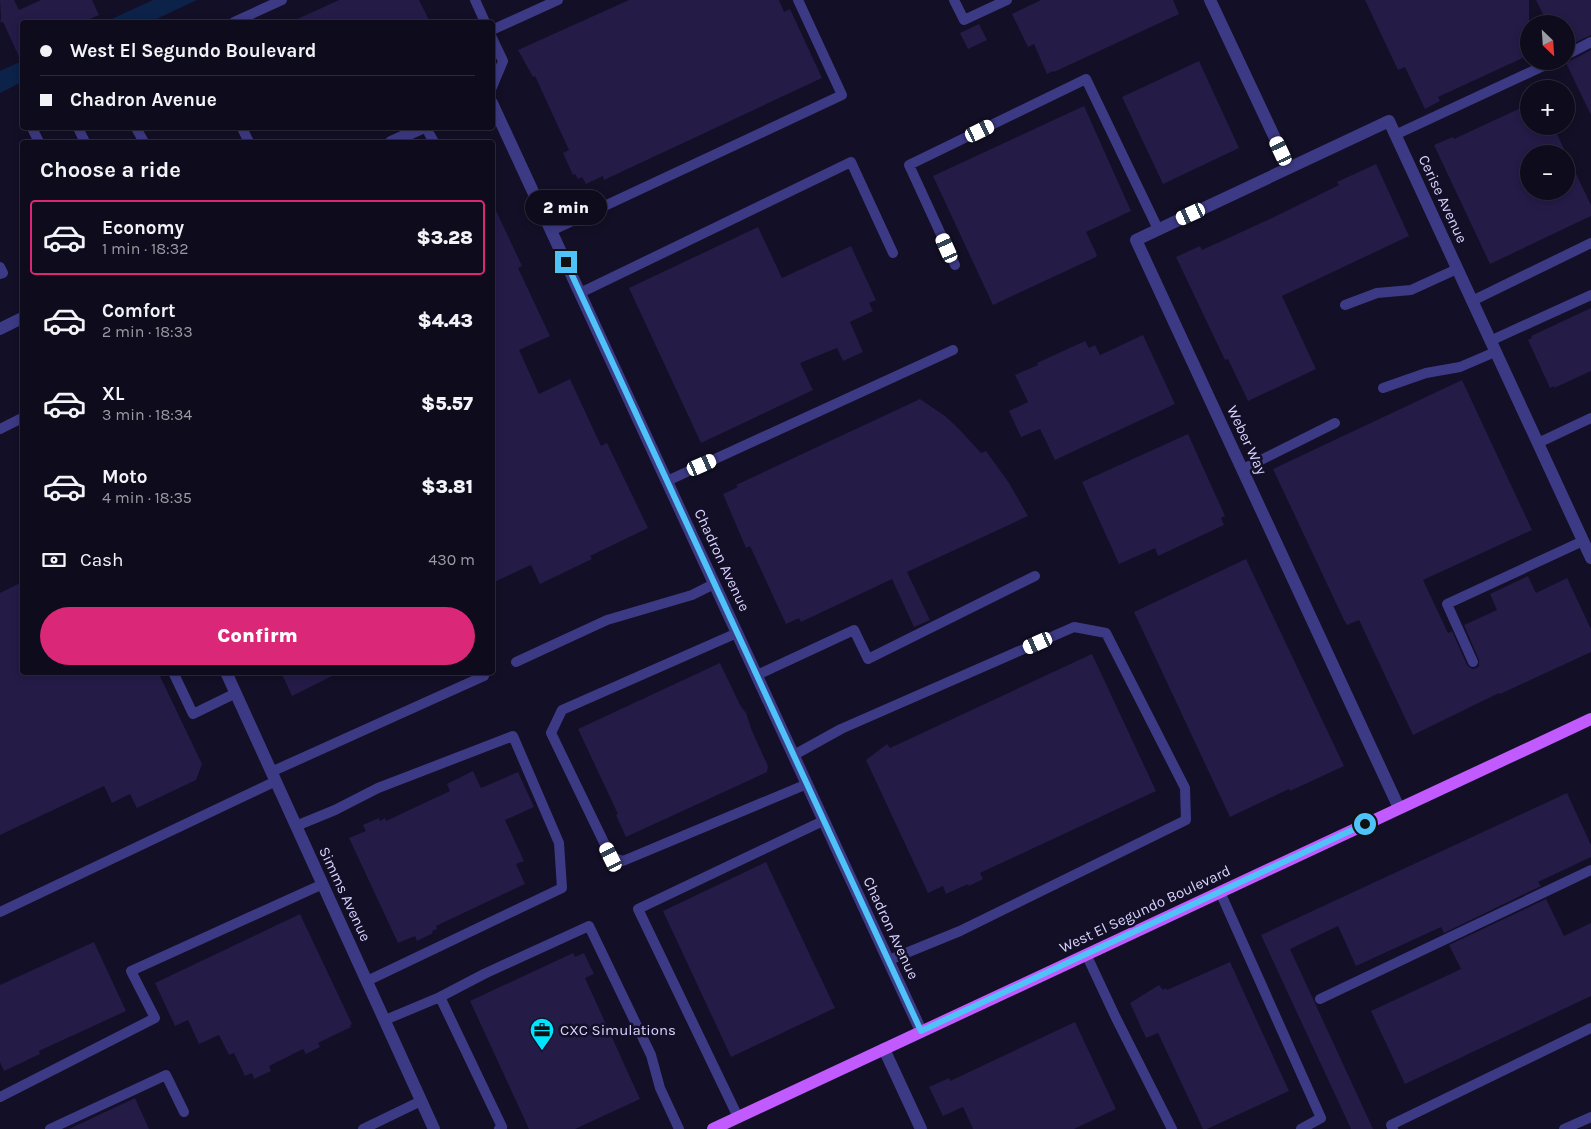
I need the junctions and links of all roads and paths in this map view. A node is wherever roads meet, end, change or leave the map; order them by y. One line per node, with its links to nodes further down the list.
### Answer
1 (282, 0): 8 (lane)
2 (475, 0): 9 (lane)
3 (558, 0): 10 (lane)
4 (798, 0): 22 (lane)
5 (954, 0): 6 (lane)
6 (1007, 0)
7 (1210, 0): 20 (street)
8 (238, 20)
9 (485, 20)
10 (495, 29)
11 (1591, 42): 13 (lane)
12 (495, 44): 15 (lane)
13 (1575, 50)
14 (1535, 70): 18 (lane)
15 (495, 80)
16 (495, 110): 22 (street, Chadron Avenue)
17 (417, 130): 19 (street)
18 (1395, 135): 20 (street); 27 (street, Cerise Avenue)
19 (395, 140)
20 (1289, 168): 21 (street, Weber Way)
21 (1158, 229): 25 (lane); 43 (street, Weber Way)
22 (551, 231): 29 (street, Chadron Avenue)
23 (1591, 243): 31 (lane)
24 (893, 252): 29 (lane)
25 (955, 265)
26 (0, 267): 28 (lane)
27 (1457, 269): 31 (street, Cerise Avenue); 32 (lane)
28 (0, 274)
29 (580, 293): 44 (street, Chadron Avenue)
30 (1591, 295): 35 (lane)
31 (1472, 301): 35 (street, Cerise Avenue)
32 (1346, 305)
33 (20, 319): 34 (street)
34 (0, 329)
35 (1493, 346): 37 (lane); 42 (street, Cerise Avenue)
36 (953, 350): 44 (lane)
37 (1383, 388)
38 (1591, 418): 42 (lane)
39 (20, 419): 41 (lane)
40 (1335, 423): 43 (lane)
41 (0, 429)
42 (1538, 443): 45 (street, Cerise Avenue)
43 (1242, 469): 61 (street, Weber Way)
44 (667, 481): 48 (street, Chadron Avenue)
45 (1583, 541): 46 (street, Cerise Avenue); 51 (lane)
46 (1591, 558)
47 (1035, 576): 54 (lane)
48 (714, 584): 49 (street, Chadron Avenue); 50 (lane)
49 (738, 633): 54 (street, Chadron Avenue); 60 (lane)
50 (516, 662)
51 (1473, 662)
52 (174, 675): 56 (lane)
53 (227, 675): 56 (street, Simms Avenue)
54 (757, 675): 58 (street, Chadron Avenue)
55 (484, 676): 59 (lane)
56 (236, 693): 59 (street, Simms Avenue)
57 (1591, 719): 61 (main road, West El Segundo Boulevard)
58 (794, 755): 60 (street, Chadron Avenue); 69 (lane)
59 (273, 776): 63 (street, Simms Avenue); 67 (lane)
60 (807, 784): 62 (street, Chadron Avenue)
61 (1399, 808): 66 (main road, West El Segundo Boulevard)
62 (824, 821): 69 (street, Chadron Avenue); 81 (lane)
63 (296, 826): 65 (street, Simms Avenue); 70 (lane)
64 (1591, 870): 72 (lane)
65 (323, 884): 70 (street, Simms Avenue); 77 (lane)
66 (1220, 892): 68 (main road, West El Segundo Boulevard); 90 (lane)
67 (0, 912)
68 (1086, 954): 75 (main road, West El Segundo Boulevard); 89 (lane)
69 (889, 960): 75 (street, Chadron Avenue)
70 (367, 981): 73 (street, Simms Avenue)
71 (440, 997): 73 (lane); 82 (lane); 86 (lane)
72 (1320, 999)
73 (385, 1020): 78 (street, Simms Avenue)
74 (1591, 1028): 91 (lane)
75 (921, 1031): 76 (main road, West El Segundo Boulevard)
76 (884, 1048): 81 (main road, West El Segundo Boulevard); 88 (street)
77 (0, 1097)
78 (422, 1101): 84 (lane); 85 (street, Simms Avenue)
79 (184, 1112): 83 (lane)
80 (1591, 1116): 92 (lane)
81 (738, 1117): 87 (main road, West El Segundo Boulevard)
82 (501, 1128)
83 (50, 1129)
84 (363, 1129)
85 (434, 1129)
86 (679, 1129)
87 (713, 1129)
88 (921, 1129)
89 (1172, 1129)
90 (1301, 1129)
91 (1392, 1129)
92 (1564, 1129)

